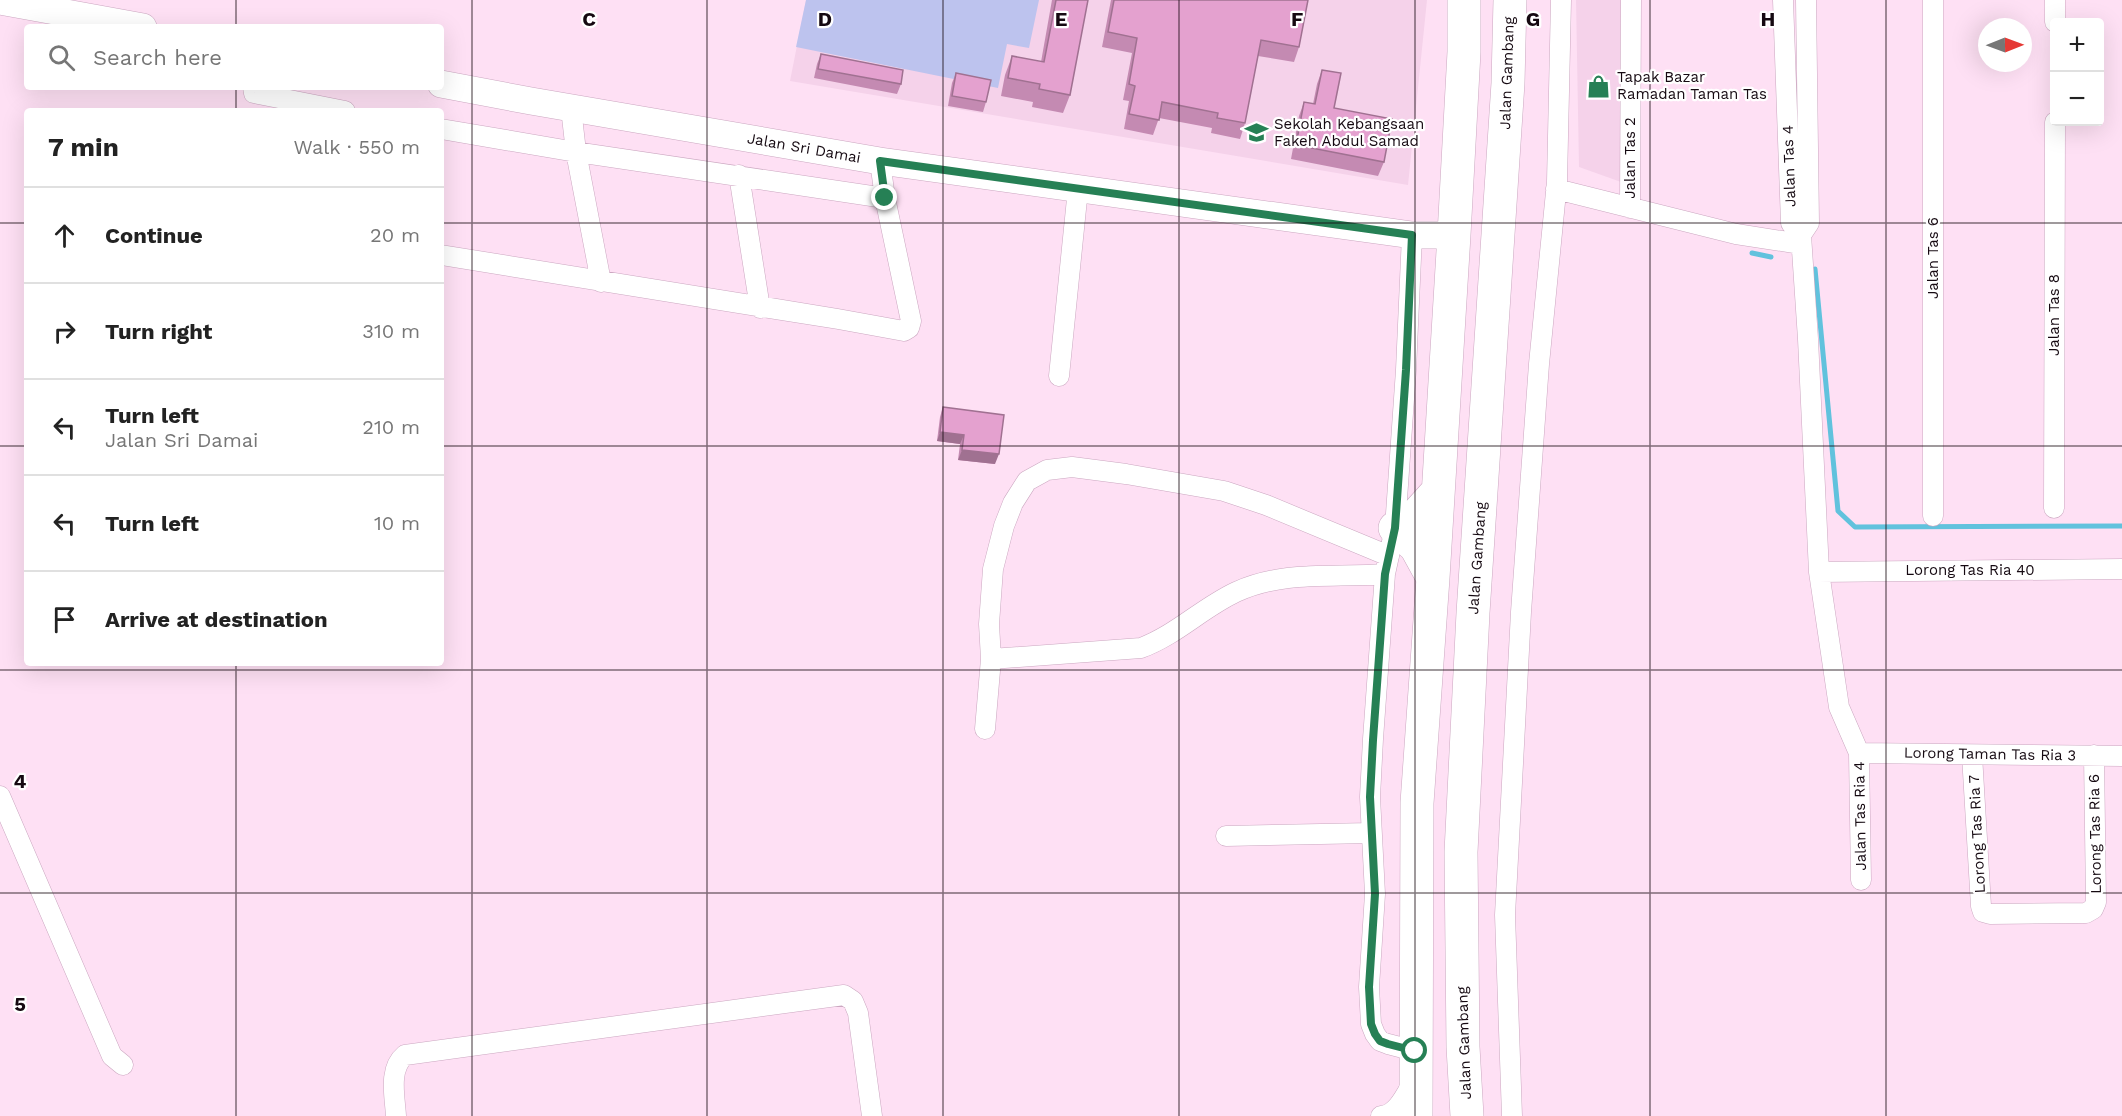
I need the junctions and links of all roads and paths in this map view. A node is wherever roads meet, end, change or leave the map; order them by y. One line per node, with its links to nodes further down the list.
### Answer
1 (1464, 0): 26 (highway)
2 (1510, 0): 57 (highway, Jalan Gambang)
3 (1561, 0): 22 (street)
4 (1631, 0): 24 (street, Jalan Tas 2)
5 (1783, 0): 27 (street, Jalan Tas 4)
6 (1806, 0): 27 (street, Jalan Tas 4)
7 (1933, 0): 34 (street, Jalan Tas 6)
8 (2055, 0): 10 (street)
9 (0, 1): 11 (street)
10 (2055, 18)
11 (126, 24)
12 (444, 85): 15 (street, Jalan Sri Damai)
13 (255, 97): 14 (street)
14 (326, 108)
15 (571, 108): 18 (street); 19 (street, Jalan Sri Damai)
16 (2055, 126): 33 (street, Jalan Tas 8)
17 (444, 130): 18 (street)
18 (576, 152): 20 (street); 29 (street)
19 (880, 161): 21 (street, Jalan Sri Damai); 23 (street)
20 (739, 175): 23 (street); 30 (street)
21 (1078, 189): 25 (street, Jalan Sri Damai); 31 (street)
22 (1556, 189): 24 (street); 58 (street)
23 (885, 198): 30 (street)
24 (1630, 208): 27 (street)
25 (1412, 235): 26 (street, Jalan Sri Damai); 35 (street)
26 (1454, 235): 32 (highway)
27 (1801, 240): 37 (street)
28 (444, 256): 29 (street)
29 (601, 282): 30 (street)
30 (760, 308)
31 (1059, 376)
32 (1437, 492): 35 (highway); 38 (highway)
33 (2054, 508)
34 (1932, 516)
35 (1389, 553): 38 (highway); 39 (street); 39 (street); 46 (street)
36 (2122, 569): 37 (street, Lorong Tas Ria 40)
37 (1819, 572): 41 (street)
38 (1433, 578): 50 (highway)
39 (991, 659): 40 (street)
40 (985, 729)
41 (1859, 753): 42 (street, Lorong Taman Tas Ria 3); 48 (street, Jalan Tas Ria 4)
42 (1972, 754): 43 (street, Lorong Taman Tas Ria 3); 49 (street, Lorong Tas Ria 7)
43 (2094, 755): 44 (street, Lorong Taman Tas Ria 3); 49 (street, Lorong Tas Ria 6)
44 (2122, 756)
45 (0, 795): 51 (street)
46 (1371, 833): 47 (street); 50 (street)
47 (1226, 836)
48 (1860, 880)
49 (1983, 912)
50 (1415, 1064): 55 (street); 56 (highway)
51 (123, 1065)
52 (396, 1116): 53 (street)
53 (872, 1116)
54 (1381, 1116): 55 (street)
55 (1388, 1116)
56 (1416, 1116)
57 (1467, 1116)
58 (1512, 1116)

